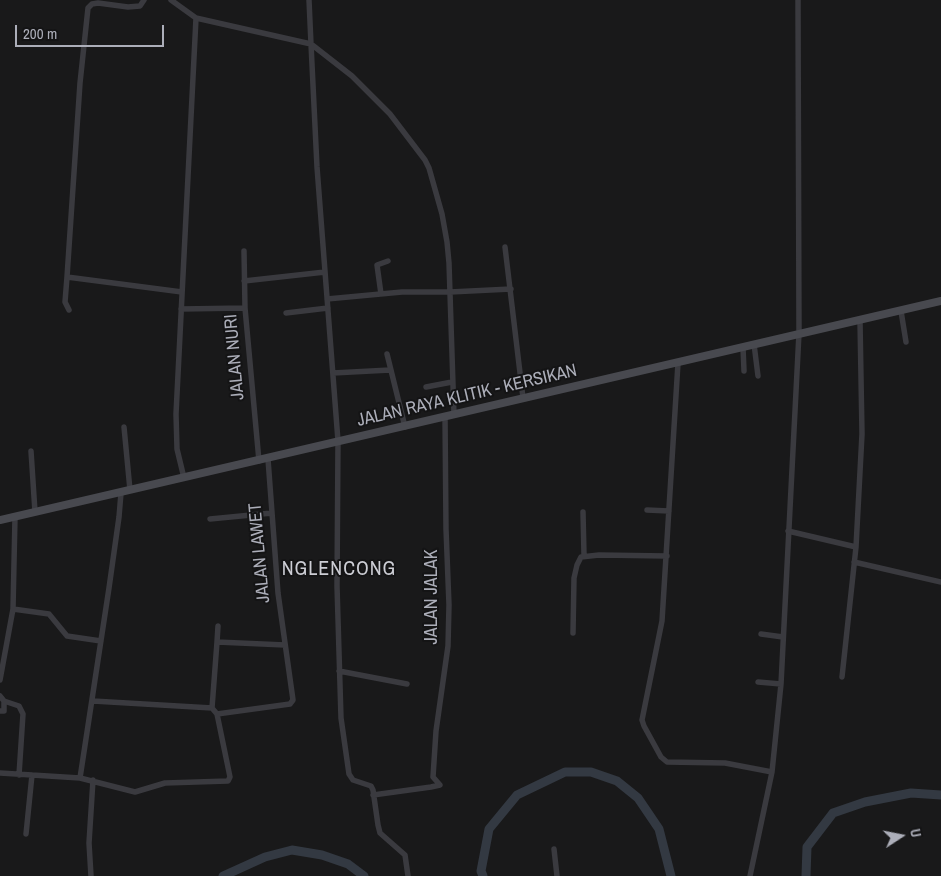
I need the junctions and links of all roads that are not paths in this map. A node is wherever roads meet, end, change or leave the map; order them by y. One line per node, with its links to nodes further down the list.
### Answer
1 (144, 0): 11 (street)
2 (171, 0): 5 (street)
3 (309, 0): 6 (street)
4 (798, 0): 26 (street)
5 (196, 18): 6 (street); 14 (street)
6 (311, 44): 10 (street); 15 (street, JALAN JALAK)
7 (505, 247): 13 (street)
8 (244, 251): 12 (street, JALAN NURI)
9 (388, 262): 16 (street)
10 (325, 272): 12 (street); 17 (street)
11 (67, 277): 14 (street); 22 (street)
12 (244, 280): 19 (street, JALAN NURI)
13 (511, 289): 15 (street); 38 (street)
14 (182, 292): 21 (street)
15 (450, 292): 16 (street); 36 (street, JALAN JALAK)
16 (381, 294): 17 (street)
17 (327, 299): 20 (street)
18 (941, 301): 23 (street, JALAN RAYA KLITIK - KERSIKAN)
19 (245, 308): 21 (street); 45 (street, JALAN NURI)
20 (328, 308): 24 (street); 34 (street)
21 (182, 309): 46 (street)
22 (69, 310)
23 (901, 311): 25 (street, JALAN RAYA KLITIK - KERSIKAN); 27 (street)
24 (286, 313)
25 (860, 320): 26 (street, JALAN RAYA KLITIK - KERSIKAN); 58 (street)
26 (799, 333): 28 (street, JALAN RAYA KLITIK - KERSIKAN); 57 (street)
27 (906, 342)
28 (754, 344): 29 (street, JALAN RAYA KLITIK - KERSIKAN); 35 (street)
29 (743, 347): 31 (street, JALAN RAYA KLITIK - KERSIKAN); 33 (street)
30 (387, 354): 32 (street)
31 (678, 363): 38 (street, JALAN RAYA KLITIK - KERSIKAN); 50 (street)
32 (390, 370): 34 (street); 41 (street)
33 (744, 371)
34 (333, 372): 42 (street)
35 (758, 376)
36 (452, 382): 37 (street); 39 (street, JALAN JALAK)
37 (426, 387)
38 (523, 398): 39 (street, JALAN RAYA KLITIK - KERSIKAN)
39 (450, 416): 41 (street, JALAN RAYA KLITIK - KERSIKAN); 89 (street, JALAN JALAK)
40 (124, 427): 47 (street)
41 (405, 427): 42 (street, JALAN RAYA KLITIK - KERSIKAN)
42 (338, 441): 44 (street, JALAN RAYA KLITIK - KERSIKAN); 71 (street)
43 (31, 452): 51 (street)
44 (268, 459): 45 (street, JALAN RAYA KLITIK - KERSIKAN); 53 (street, JALAN LAWET)
45 (259, 460): 46 (street, JALAN RAYA KLITIK - KERSIKAN)
46 (184, 478): 47 (street, JALAN RAYA KLITIK - KERSIKAN)
47 (130, 490): 48 (street, JALAN RAYA KLITIK - KERSIKAN)
48 (121, 493): 51 (street, JALAN RAYA KLITIK - KERSIKAN); 68 (street)
49 (647, 510): 50 (street)
50 (669, 511): 60 (street)
51 (35, 512): 54 (street, JALAN RAYA KLITIK - KERSIKAN)
52 (583, 512): 59 (street)
53 (272, 514): 55 (street); 70 (street, JALAN LAWET)
54 (15, 517): 56 (street, JALAN RAYA KLITIK - KERSIKAN); 63 (street)
55 (210, 519)
56 (0, 520)
57 (788, 531): 58 (street); 67 (street)
58 (856, 547): 61 (street)
59 (584, 555): 60 (street); 65 (street)
60 (667, 556): 83 (street)
61 (854, 562): 62 (street); 72 (street)
62 (941, 582)
63 (13, 609): 68 (street); 73 (street)
64 (218, 626): 69 (street)
65 (573, 633)
66 (761, 634): 67 (street)
67 (783, 637): 76 (street)
68 (101, 641): 79 (street)
69 (217, 642): 70 (street); 80 (street)
70 (285, 645): 82 (street, JALAN LAWET)
71 (339, 671): 75 (street); 89 (street)
72 (842, 677)
73 (0, 680)
74 (758, 682): 76 (street)
75 (408, 684)
76 (781, 684): 83 (street)
77 (0, 696): 78 (street)
78 (4, 701): 81 (street); 85 (street)
79 (93, 701): 80 (street); 87 (street)
80 (212, 708): 82 (street)
81 (0, 711)
82 (217, 714): 88 (street)
83 (772, 772): 95 (street)
84 (0, 773): 85 (street)
85 (19, 775): 86 (street)
86 (32, 775): 87 (street); 90 (street)
87 (80, 778): 88 (street)
88 (93, 780): 92 (street)
89 (374, 795): 93 (street)
90 (26, 834)
91 (554, 849): 94 (street)
92 (91, 876)
93 (408, 876)
94 (557, 876)
95 (750, 876)

